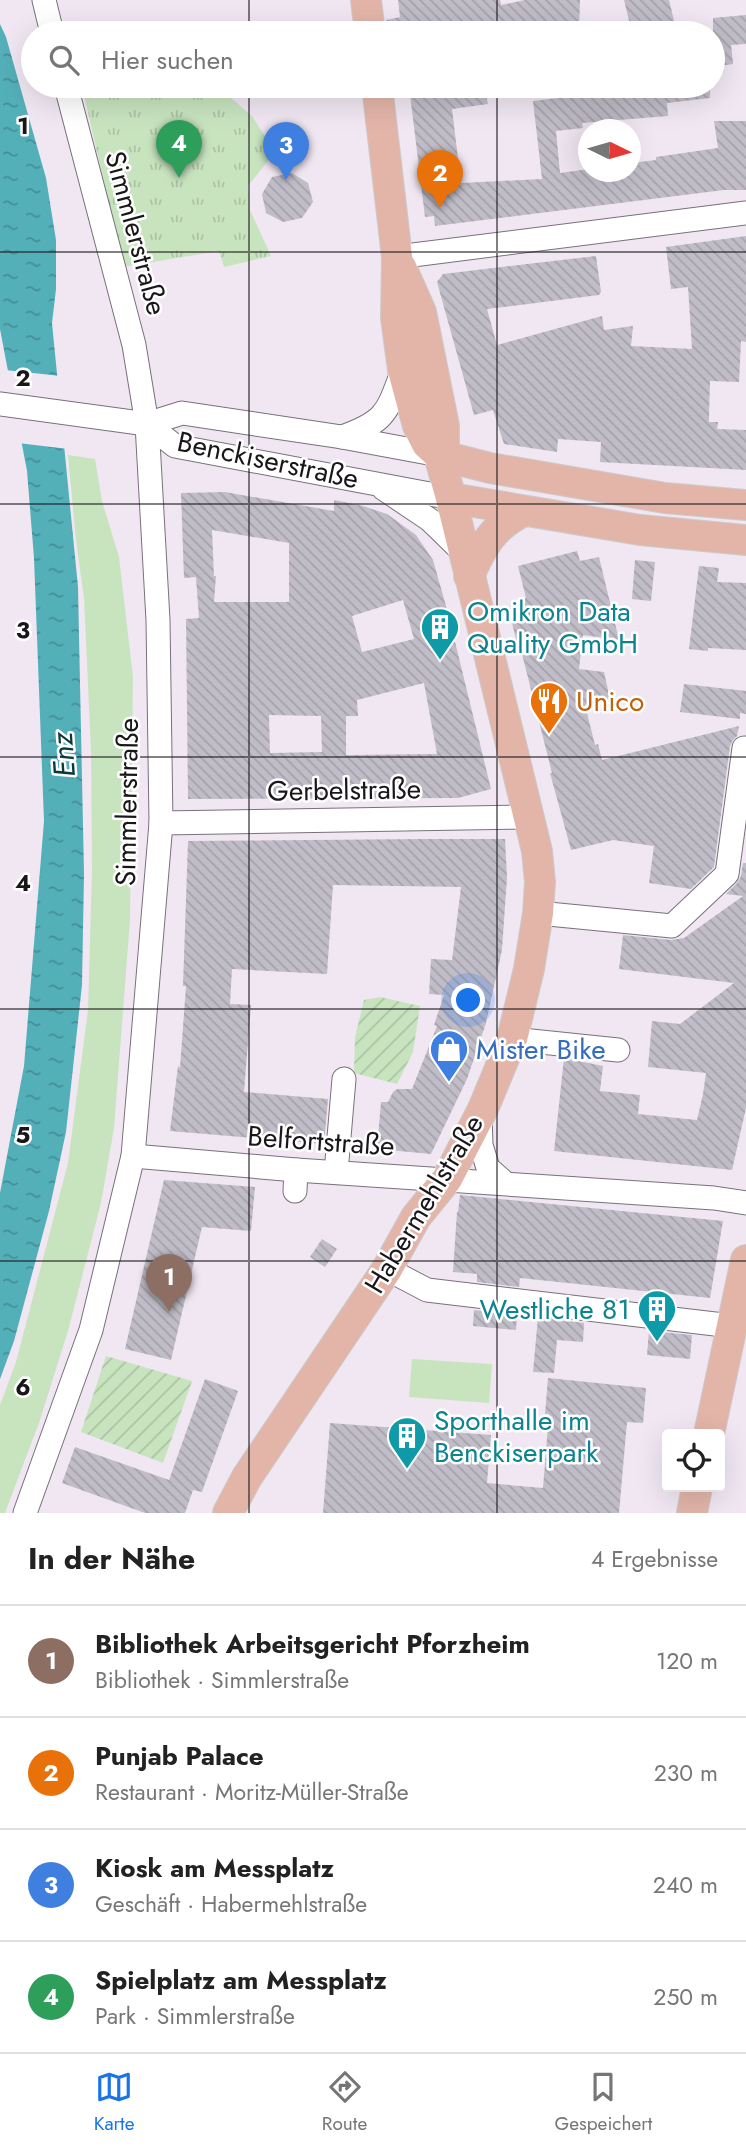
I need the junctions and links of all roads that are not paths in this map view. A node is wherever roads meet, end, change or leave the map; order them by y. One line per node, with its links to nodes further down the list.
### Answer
1 (44, 0): 3 (street)
2 (366, 0): 4 (main road)
3 (49, 21)
4 (369, 21)
5 (69, 98): 11 (street, Simmlerstraße)
6 (378, 98): 8 (main road, Habermehlstraße)
7 (746, 213): 8 (street)
8 (397, 257): 9 (main road, Habermehlstraße); 13 (main road, Habermehlstraße)
9 (404, 370): 12 (street); 13 (main road, Habermehlstraße)
10 (0, 404): 11 (street)
11 (148, 424): 12 (street, Benckiserstraße); 14 (street, Benckiserstraße); 22 (street, Simmlerstraße)
12 (342, 437): 13 (street, Benckiserstraße)
13 (439, 456): 15 (main road, Habermehlstraße); 16 (main road, Benckiserstraße)
14 (372, 482): 15 (street, Benckiserstraße); 19 (street)
15 (451, 498): 17 (main road, Benckiserstraße); 19 (main road, Habermehlstraße)
16 (746, 505)
17 (524, 511): 18 (main road, Benckiserstraße); 19 (main road)
18 (746, 540)
19 (467, 565): 21 (main road, Habermehlstraße)
20 (744, 748): 23 (street)
21 (529, 817): 22 (street, Gerbelstraße); 23 (main road, Habermehlstraße)
22 (161, 823): 28 (street, Simmlerstraße)
23 (538, 913): 24 (main road, Habermehlstraße)
24 (512, 1039): 25 (street); 27 (main road, Habermehlstraße)
25 (618, 1050)
26 (344, 1079): 29 (street)
27 (480, 1115): 30 (main road, Habermehlstraße); 31 (street)
28 (133, 1156): 29 (street, Belfortstraße); 38 (street, Simmlerstraße)
29 (336, 1172): 30 (street, Belfortstraße)
30 (447, 1179): 31 (street, Belfortstraße); 34 (main road, Habermehlstraße)
31 (505, 1183): 32 (street, Belfortstraße)
32 (746, 1203)
33 (746, 1260): 35 (main road)
34 (387, 1269): 35 (street); 39 (main road, Habermehlstraße)
35 (732, 1326): 36 (main road)
36 (710, 1429)
37 (696, 1492): 40 (main road)
38 (25, 1513)
39 (228, 1513)
40 (692, 1513)

